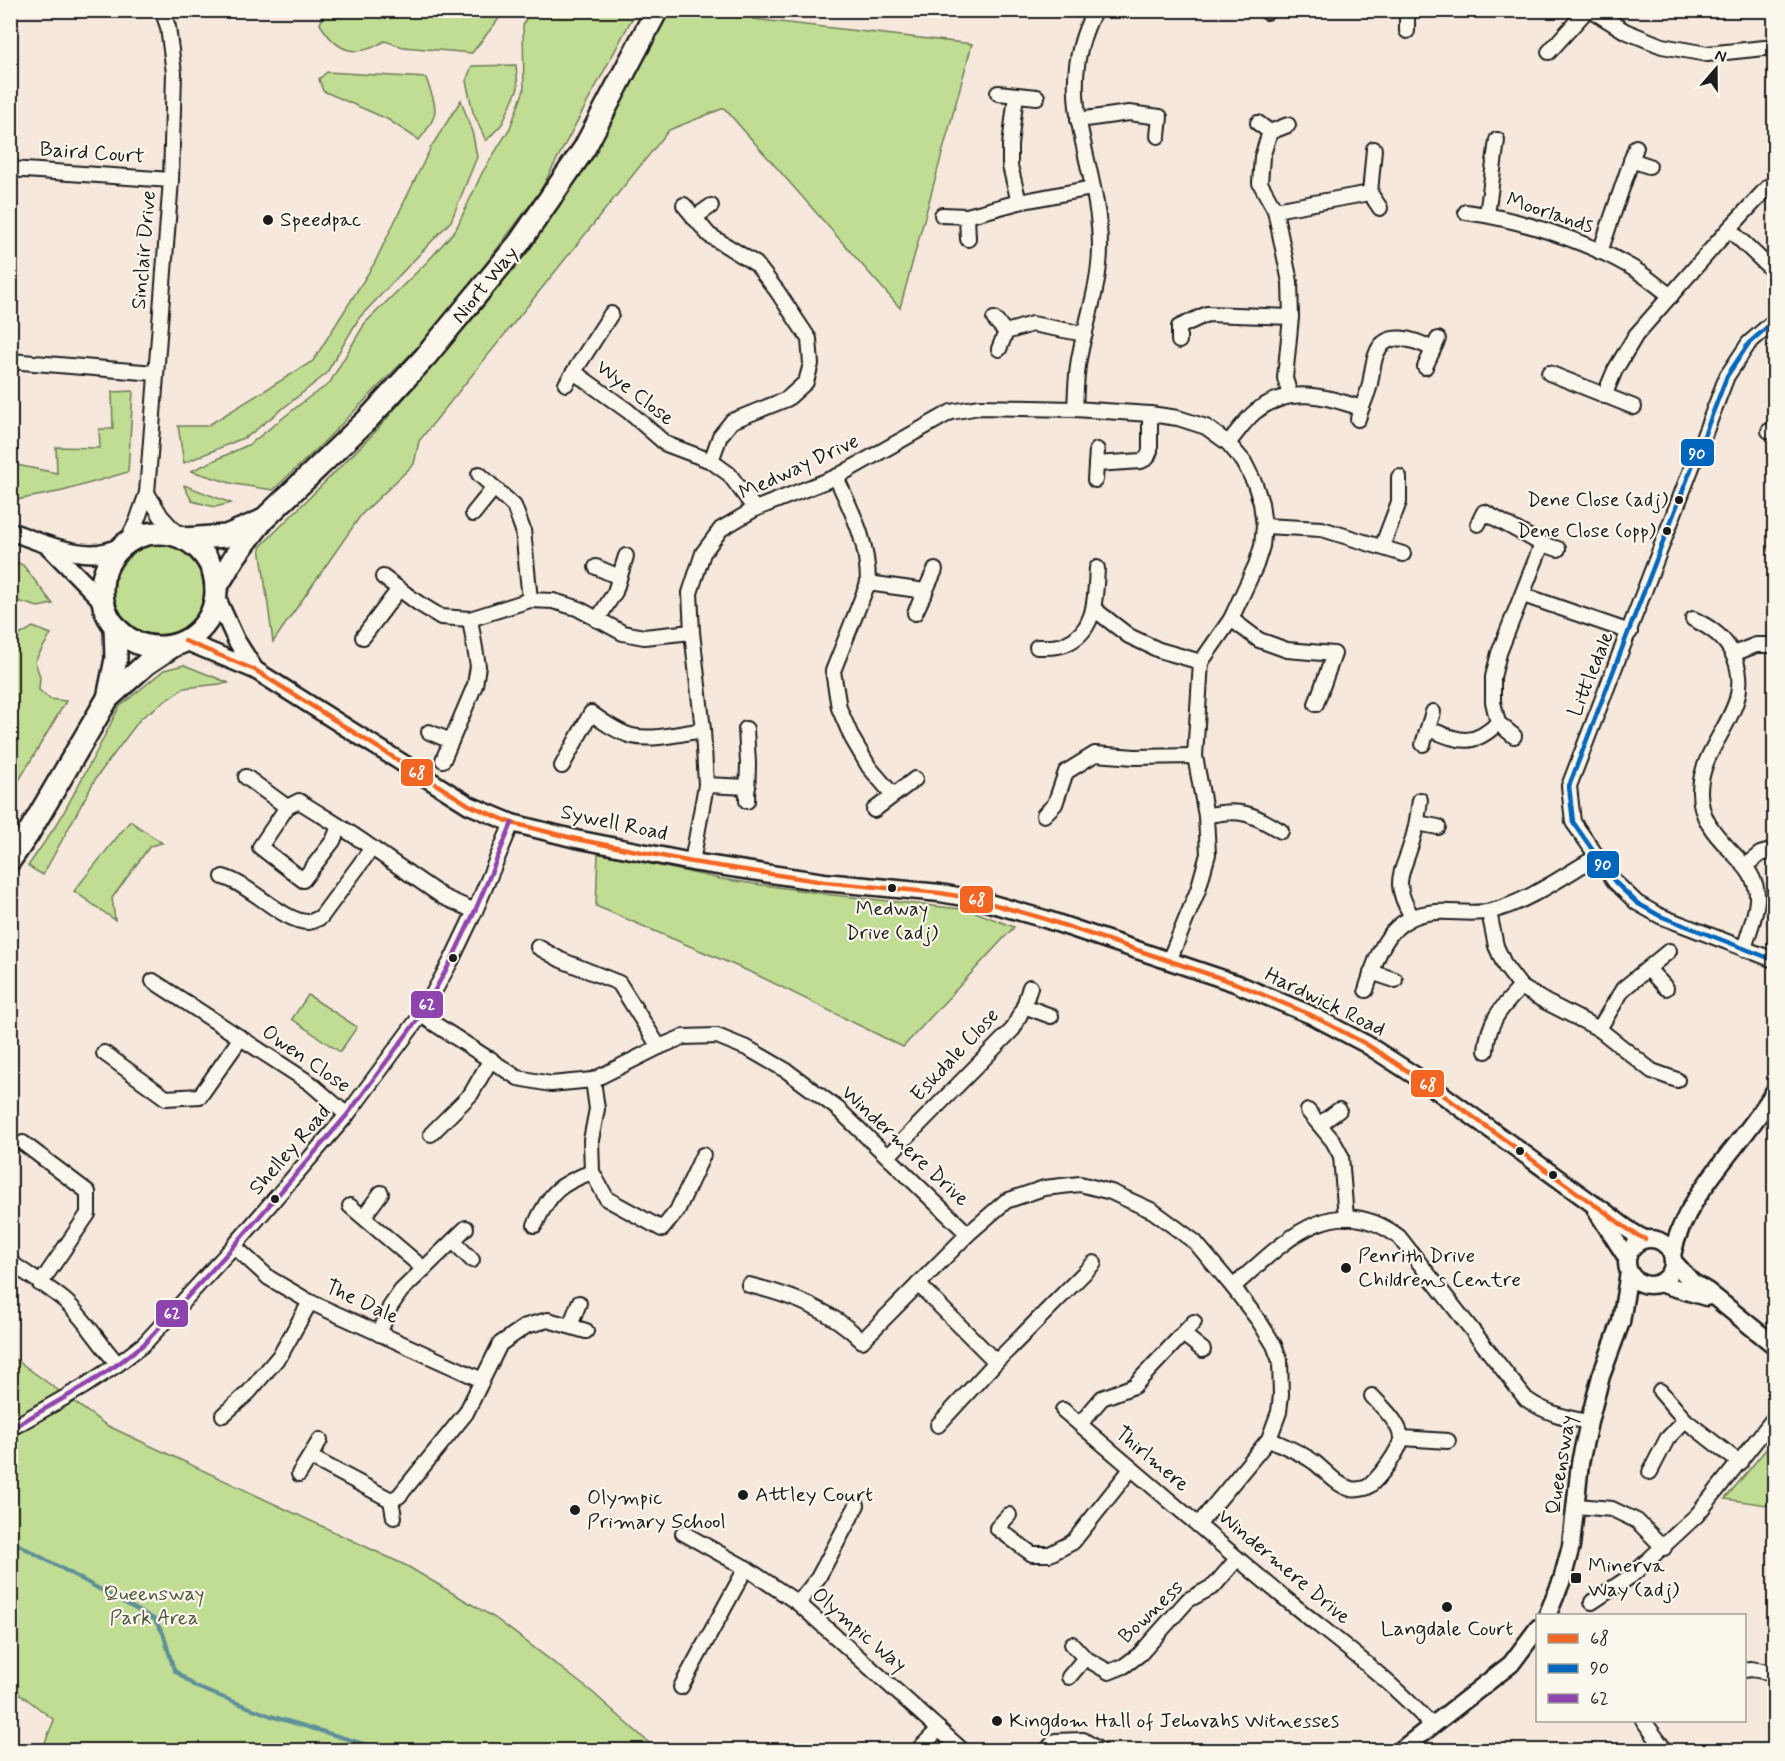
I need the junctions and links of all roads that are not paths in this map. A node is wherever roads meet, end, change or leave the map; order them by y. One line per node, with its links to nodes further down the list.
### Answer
1 (162, 10): 23 (street, Sinclair Drive)
2 (657, 10): 69 (highway, Niort Way)
3 (1095, 10): 12 (street)
4 (1407, 10): 6 (street)
5 (1589, 10): 7 (street); 8 (street)
6 (1407, 31)
7 (1774, 48)
8 (1549, 52)
9 (998, 93): 10 (street)
10 (1016, 95): 11 (street); 27 (street)
11 (1037, 97)
12 (1078, 120): 16 (street); 25 (street)
13 (1258, 123): 15 (street)
14 (1288, 125): 15 (street)
15 (1270, 132): 31 (street)
16 (1158, 136)
17 (1497, 140): 34 (street, Moorlands)
18 (1636, 147): 20 (street, Moorlands)
19 (1374, 148): 26 (street)
20 (1631, 160): 21 (street); 39 (street, Moorlands)
21 (1649, 166)
22 (10, 169): 23 (street, Baird Court)
23 (171, 180): 52 (street, Sinclair Drive)
24 (1769, 186): 37 (street)
25 (1092, 188): 27 (street); 47 (street)
26 (1370, 193): 30 (street); 31 (street)
27 (1019, 202): 35 (street)
28 (684, 205): 36 (street)
29 (711, 206): 36 (street)
30 (1380, 208)
31 (1275, 210): 43 (street)
32 (1466, 212): 34 (street, Moorlands)
33 (942, 215): 35 (street)
34 (1487, 215): 39 (street, Moorlands)
35 (967, 216): 38 (street)
36 (693, 218): 60 (street)
37 (1729, 229): 40 (street); 41 (street)
38 (969, 239)
39 (1600, 252): 41 (street, Moorlands)
40 (1774, 276)
41 (1671, 296): 55 (street)
42 (611, 314): 60 (street, Wye Close)
43 (1291, 317): 48 (street); 54 (street)
44 (994, 319): 46 (street)
45 (1774, 321): 101 (street, Littledale)
46 (1006, 332): 47 (street); 49 (street)
47 (1085, 334): 57 (street)
48 (1179, 341)
49 (999, 349)
50 (10, 361): 52 (street)
51 (1425, 367): 54 (street)
52 (155, 373): 66 (street, Sinclair Drive)
53 (1549, 373): 55 (street)
54 (1290, 395): 59 (street)
55 (1604, 396): 56 (street)
56 (1634, 407)
57 (1075, 409): 58 (street, Medway Drive); 62 (street, Medway Drive)
58 (1150, 414): 59 (street, Medway Drive); 64 (street)
59 (1228, 443): 71 (street, Medway Drive)
60 (711, 461): 67 (street, Wye Close)
61 (479, 474): 65 (street)
62 (836, 477): 67 (street, Medway Drive); 86 (street)
63 (1399, 477): 77 (street)
64 (1095, 480)
65 (494, 488): 68 (street); 91 (street)
66 (147, 493): 73 (street); 76 (street, Sinclair Drive)
67 (755, 509): 100 (street, Medway Drive)
68 (473, 514)
69 (262, 521): 73 (highway, Niort Way); 88 (highway, Niort Way)
70 (1478, 524): 74 (street)
71 (1264, 526): 77 (street); 98 (street, Medway Drive)
72 (10, 531): 75 (street)
73 (183, 538): 76 (highway); 88 (highway)
74 (1542, 544): 78 (street); 90 (street)
75 (47, 545): 76 (street); 92 (street)
76 (124, 546): 92 (highway)
77 (1382, 547): 79 (street)
78 (1558, 549)
79 (1403, 554)
80 (626, 556): 85 (street)
81 (596, 567): 85 (street)
82 (1097, 568): 93 (street)
83 (936, 570): 89 (street)
84 (383, 577): 87 (street)
85 (619, 577): 97 (street)
86 (868, 583): 89 (street); 127 (street)
87 (399, 589): 95 (street); 102 (street)
88 (216, 592): 103 (highway); 108 (street, Sywell Road)
89 (925, 593): 94 (street)
90 (1523, 595): 101 (street); 112 (street)
91 (530, 600): 95 (street); 97 (street)
92 (103, 602): 99 (highway)
93 (1094, 609): 105 (street); 107 (street)
94 (915, 613)
95 (470, 619): 118 (street)
96 (1693, 619): 106 (street)
97 (597, 620): 100 (street)
98 (1231, 620): 107 (street, Medway Drive); 110 (street)
99 (115, 626): 103 (highway); 109 (highway)
100 (692, 632): 115 (street, Medway Drive)
101 (1630, 632): 141 (street, Littledale)
102 (363, 637)
103 (179, 644): 108 (street, Sywell Road); 109 (highway)
104 (1774, 645): 106 (street)
105 (1037, 647)
106 (1733, 654): 144 (street)
107 (1201, 662): 120 (street)
108 (255, 670): 134 (street, Sywell Road)
109 (108, 698): 142 (highway)
110 (1316, 704)
111 (1433, 712): 114 (street)
112 (1498, 723): 114 (street); 117 (street)
113 (746, 729): 126 (street)
114 (1429, 729): 119 (street)
115 (703, 730): 122 (street); 125 (street, Medway Drive)
116 (429, 732): 118 (street)
117 (1514, 736)
118 (451, 741): 121 (street)
119 (1423, 744)
120 (1194, 756): 132 (street); 133 (street)
121 (443, 760)
122 (562, 766)
123 (246, 777): 130 (street)
124 (915, 779): 127 (street)
125 (706, 785): 126 (street); 143 (street, Medway Drive)
126 (748, 787): 129 (street)
127 (893, 795): 131 (street)
128 (1420, 800): 135 (street)
129 (747, 801)
130 (287, 807): 136 (street); 136 (street)
131 (874, 810)
132 (1044, 815)
133 (1206, 816): 138 (street); 154 (street)
134 (512, 823): 143 (street, Sywell Road); 147 (street, Shelley Road)
135 (1416, 823): 137 (street); 149 (street)
136 (339, 827): 139 (street)
137 (1438, 827)
138 (1281, 831)
139 (372, 848): 145 (street); 147 (street)
140 (1774, 850): 144 (street)
141 (1596, 857): 148 (street); 151 (street, Littledale)
142 (10, 860)
143 (692, 862): 146 (street, Sywell Road)
144 (1745, 866): 151 (street)
145 (223, 877)
146 (1004, 906): 154 (street, Hardwick Road)
147 (475, 911): 164 (street, Shelley Road)
148 (1489, 912): 149 (street); 160 (street)
149 (1412, 917): 156 (street)
150 (538, 947): 168 (street)
151 (1744, 949): 153 (street, Littledale)
152 (1669, 951): 155 (street)
153 (1774, 960)
154 (1169, 961): 185 (street, Hardwick Road)
155 (1649, 970): 161 (street); 166 (street)
156 (1371, 972): 157 (street); 162 (street)
157 (1395, 980)
158 (153, 981): 167 (street, Owen Close)
159 (1030, 987): 163 (street, Eskdale Close)
160 (1521, 987): 166 (street); 169 (street)
161 (1666, 988)
162 (1366, 990)
163 (1024, 1006): 165 (street, Eskdale Close); 182 (street, Eskdale Close)
164 (421, 1015): 171 (street, Windermere Drive); 177 (street, Shelley Road)
165 (1052, 1016)
166 (1599, 1029): 173 (street)
167 (240, 1039): 170 (street, Owen Close); 177 (street, Owen Close)
168 (659, 1047): 172 (street, Windermere Drive); 182 (street, Windermere Drive)
169 (1486, 1051)
170 (104, 1053)
171 (491, 1059): 172 (street, Windermere Drive); 179 (street)
172 (593, 1080): 183 (street)
173 (1677, 1080)
174 (1774, 1092): 186 (street)
175 (1339, 1110): 178 (street)
176 (1308, 1111): 178 (street)
177 (347, 1115): 195 (street, Shelley Road)
178 (1320, 1124): 189 (street)
179 (431, 1134)
180 (23, 1143): 202 (street)
181 (703, 1155): 183 (street)
182 (888, 1156): 192 (street, Windermere Drive)
183 (592, 1172): 190 (street)
184 (381, 1193): 188 (street)
185 (1593, 1204): 193 (street, Hardwick Road); 200 (street, Hardwick Road)
186 (1693, 1205): 193 (street); 196 (street)
187 (350, 1206): 188 (street)
188 (364, 1216): 201 (street)
189 (1346, 1218): 206 (street); 227 (street)
190 (535, 1225)
191 (466, 1228): 194 (street)
192 (968, 1233): 203 (street); 206 (street, Windermere Drive)
193 (1649, 1239): 196 (street); 200 (street)
194 (453, 1241): 197 (street); 201 (street)
195 (234, 1246): 208 (street, The Dale); 219 (street, Shelley Road)
196 (1672, 1258): 204 (street); 207 (street)
197 (472, 1260)
198 (10, 1262): 202 (street)
199 (1094, 1263): 218 (street)
200 (1628, 1265): 204 (street); 211 (street, Queensway)
201 (424, 1269): 214 (street)
202 (40, 1284): 219 (street)
203 (918, 1284): 205 (street); 218 (street)
204 (1654, 1284): 207 (street); 211 (street, Queensway)
205 (749, 1285)
206 (1233, 1287): 232 (street, Windermere Drive)
207 (1718, 1301): 216 (street)
208 (310, 1302): 214 (street, The Dale); 224 (street)
209 (579, 1303): 212 (street)
210 (1194, 1322): 215 (street, Thirlmere)
211 (1622, 1322): 227 (street, Queensway)
212 (570, 1326): 213 (street); 220 (street)
213 (586, 1331)
214 (378, 1334): 220 (street, The Dale)
215 (1183, 1334): 217 (street); 228 (street, Thirlmere)
216 (1774, 1345)
217 (1203, 1350)
218 (996, 1362): 229 (street)
219 (118, 1364): 230 (street, Shelley Road)
220 (482, 1380): 240 (street)
221 (1660, 1391): 226 (street)
222 (1372, 1396): 231 (street)
223 (1063, 1410): 228 (street, Thirlmere)
224 (223, 1415)
225 (1774, 1418): 236 (street)
226 (1684, 1420): 236 (street); 238 (street)
227 (1589, 1422): 242 (street, Queensway)
228 (1080, 1424): 237 (street, Thirlmere)
229 (938, 1425)
230 (10, 1429)
231 (1402, 1438): 232 (street); 234 (street)
232 (1269, 1439): 245 (street, Windermere Drive)
233 (320, 1440): 235 (street)
234 (1448, 1441)
235 (310, 1457): 239 (street); 240 (street)
236 (1740, 1463): 247 (street)
237 (1131, 1469): 243 (street); 245 (street, Thirlmere)
238 (1650, 1472)
239 (299, 1474)
240 (391, 1500): 244 (street)
241 (857, 1505): 251 (street)
242 (1577, 1506): 247 (street); 252 (street, Queensway)
243 (1009, 1515)
244 (394, 1517)
245 (1198, 1525): 248 (street, Windermere Drive)
246 (683, 1533): 249 (street, Olympic Way)
247 (1664, 1548): 250 (street)
248 (1238, 1558): 255 (street, Bowness); 261 (street, Windermere Drive)
249 (746, 1568): 251 (street, Olympic Way); 259 (street)
250 (1592, 1602)
251 (798, 1603): 262 (street, Olympic Way)
252 (1548, 1614)
253 (1536, 1631): 261 (street)
254 (1072, 1644): 255 (street, Bowness)
255 (1085, 1658): 258 (street)
256 (1746, 1670): 257 (street)
257 (1774, 1673)
258 (1069, 1677)
259 (681, 1687)
260 (1645, 1722): 268 (street)
261 (1432, 1726): 267 (street)
262 (939, 1729): 263 (street); 264 (street, Olympic Way)
263 (918, 1750)
264 (962, 1750)
265 (1047, 1750): 266 (street)
266 (1099, 1750)
267 (1401, 1750)
268 (1665, 1750)

